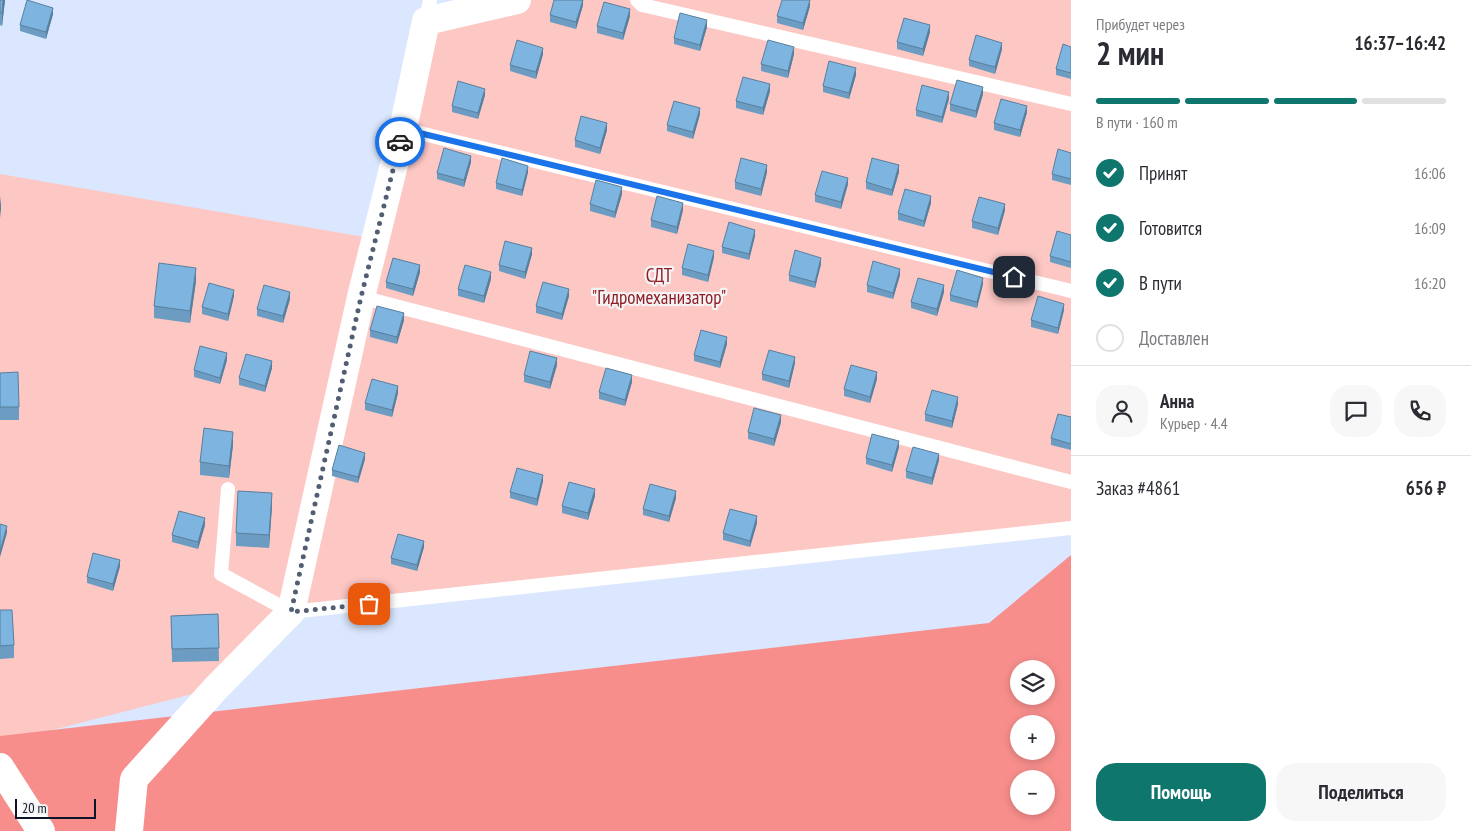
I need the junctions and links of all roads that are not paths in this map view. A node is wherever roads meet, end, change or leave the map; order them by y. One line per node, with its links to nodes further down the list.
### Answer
1 (517, 0): 3 (street)
2 (637, 0): 4 (lane)
3 (428, 11): 5 (street)
4 (1071, 104)
5 (403, 129): 6 (lane); 7 (street)
6 (1071, 291)
7 (361, 297): 8 (lane); 11 (street)
8 (1071, 482)
9 (228, 489): 11 (lane)
10 (1071, 528): 11 (lane)
11 (291, 612): 14 (street)
12 (0, 767): 13 (street)
13 (41, 831)
14 (130, 831)

